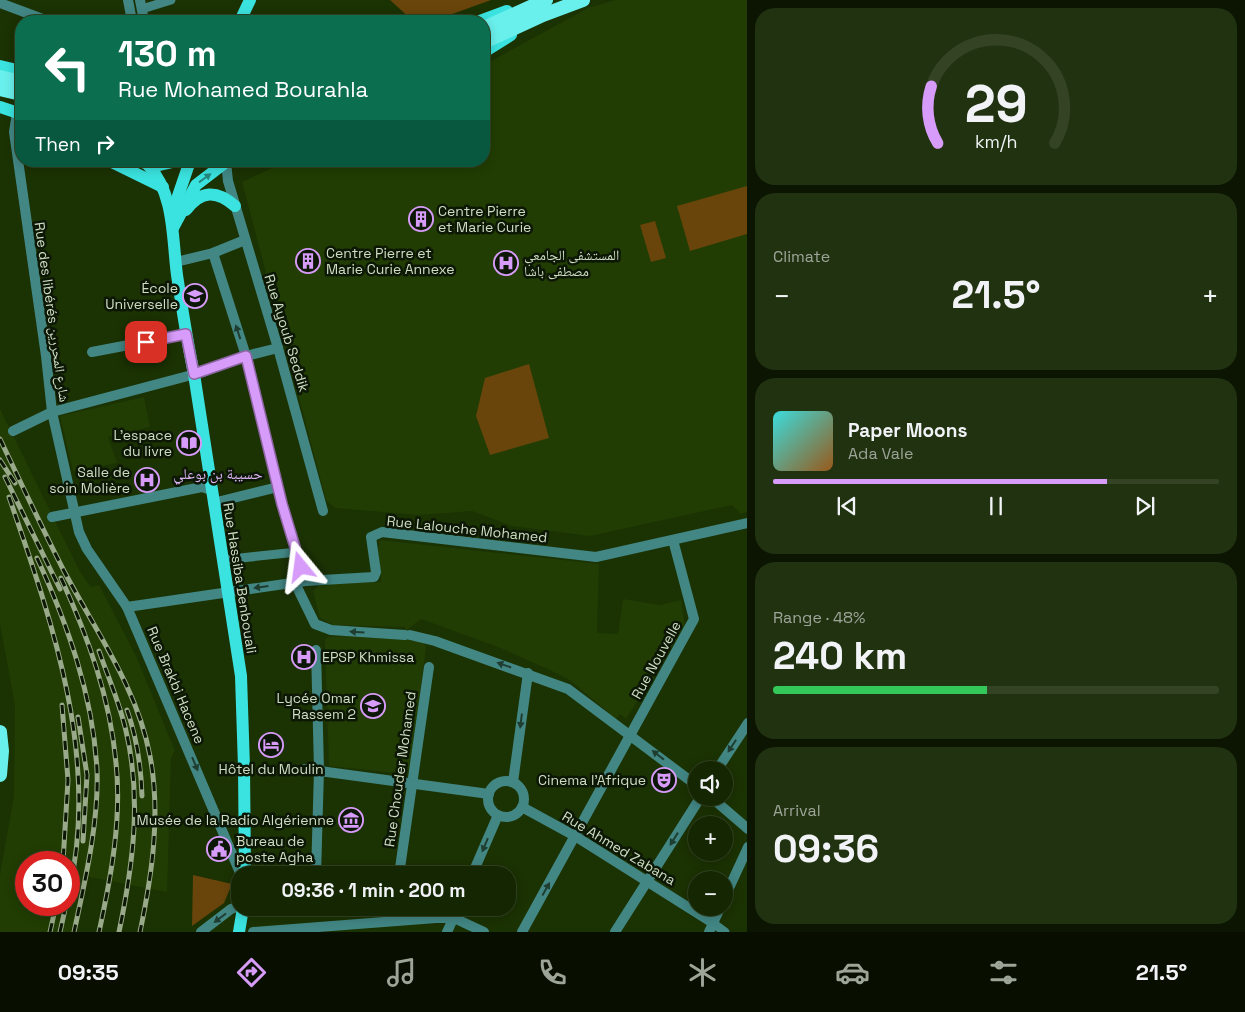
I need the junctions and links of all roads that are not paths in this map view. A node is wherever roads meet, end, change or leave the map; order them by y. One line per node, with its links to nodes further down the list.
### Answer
1 (128, 0): 10 (street)
2 (170, 0): 8 (street)
3 (250, 0): 11 (main road)
4 (537, 0): 13 (main road)
5 (546, 0): 14 (highway)
6 (583, 0): 12 (highway)
7 (0, 3): 9 (street)
8 (141, 5)
9 (32, 15)
10 (131, 15)
11 (243, 15)
12 (543, 15): 15 (highway); 16 (main road)
13 (490, 17)
14 (490, 25)
15 (490, 39)
16 (490, 48)
17 (0, 66): 18 (main road)
18 (15, 69)
19 (0, 77): 20 (highway)
20 (15, 81)
21 (0, 89): 22 (highway)
22 (15, 94)
23 (0, 95): 24 (highway)
24 (15, 96)
25 (0, 108): 26 (main road)
26 (15, 113)
27 (19, 167): 44 (street, Rue des libérés شارع المحررين)
28 (122, 167): 33 (main road)
29 (148, 167): 33 (main road, Rue Hassiba Benbouali)
30 (183, 167): 35 (main road, Rue Hassiba Benbouali)
31 (219, 167): 35 (main road, one-way to 31)
32 (226, 167): 34 (street, Rue Ayoub Seddik)
33 (163, 187): 35 (main road, Rue Hassiba Benbouali)
34 (235, 206): 35 (main road); 36 (street, Rue Ayoub Seddik)
35 (173, 228): 38 (main road, Rue Hassiba Benbouali)
36 (245, 240): 37 (street); 40 (street, Rue Ayoub Seddik)
37 (213, 254): 38 (street); 42 (street, one-way to 37)
38 (176, 262): 39 (main road, Rue Hassiba Benbouali)
39 (186, 334): 41 (street); 43 (main road, Rue Hassiba Benbouali)
40 (278, 348): 42 (street); 50 (street, Rue Ayoub Seddik)
41 (92, 352)
42 (246, 356): 43 (street); 46 (street)
43 (194, 374): 44 (street); 47 (main road, Rue Hassiba Benbouali)
44 (52, 412): 45 (street); 49 (street, Rue des libérés شارع المحررين)
45 (13, 431)
46 (278, 487): 48 (street); 54 (street)
47 (211, 490): 48 (main road, Rue Hassiba Benbouali); 49 (street)
48 (213, 503): 55 (main road, Rue Hassiba Benbouali)
49 (74, 512): 51 (street); 58 (street, Rue Brakbi Hacene)
50 (323, 512)
51 (52, 517)
52 (746, 523): 53 (street, Rue Lalouche Mohamed)
53 (673, 540): 56 (street, Rue Lalouche Mohamed); 64 (street, Rue Nouvelle)
54 (297, 552): 55 (street); 56 (street)
55 (222, 560): 57 (main road, Rue Hassiba Benbouali)
56 (300, 582): 57 (street, Rue Lalouche Mohamed, one-way to 57); 61 (street, one-way to 56)
57 (228, 592): 58 (street, Rue Lalouche Mohamed); 81 (main road, Rue Hassiba Benbouali)
58 (127, 607): 80 (street, Rue Brakbi Hacene, one-way to 80)
59 (316, 650): 67 (street)
60 (428, 667): 70 (street, Rue Chouder Mohamed)
61 (528, 673): 64 (street); 71 (street, one-way to 71)
62 (747, 725): 65 (street, one-way to 65)
63 (0, 732): 68 (highway)
64 (631, 734): 69 (street, one-way to 64); 78 (street, Rue Nouvelle)
65 (723, 761)
66 (305, 769): 67 (street)
67 (319, 770): 70 (street); 82 (street)
68 (0, 775)
69 (688, 779)
70 (413, 782): 72 (street); 83 (street, Rue Chouder Mohamed)
71 (513, 782): 72 (street); 75 (street)
72 (489, 794): 76 (street)
73 (695, 806): 86 (street, one-way to 86)
74 (721, 806): 77 (street)
75 (522, 807): 76 (street); 78 (street, Rue Ahmed Zabana)
76 (498, 815): 84 (street, one-way to 84)
77 (747, 829)
78 (575, 836): 86 (street, Rue Ahmed Zabana); 97 (street, Rue Nouvelle, one-way to 78)
79 (747, 849): 85 (street)
80 (239, 866)
81 (243, 866)
82 (316, 866)
83 (400, 866)
84 (476, 866)
85 (733, 880)
86 (648, 882): 91 (street, Rue Ahmed Zabana); 98 (street)
87 (231, 909): 92 (street, one-way to 92)
88 (241, 916): 93 (main road)
89 (716, 916): 91 (street)
90 (454, 918): 94 (street); 95 (street); 96 (street)
91 (711, 928): 99 (street, Rue Ahmed Zabana)
92 (201, 932)
93 (239, 932)
94 (253, 932)
95 (447, 932)
96 (484, 932)
97 (522, 932)
98 (615, 932)
99 (725, 932)

